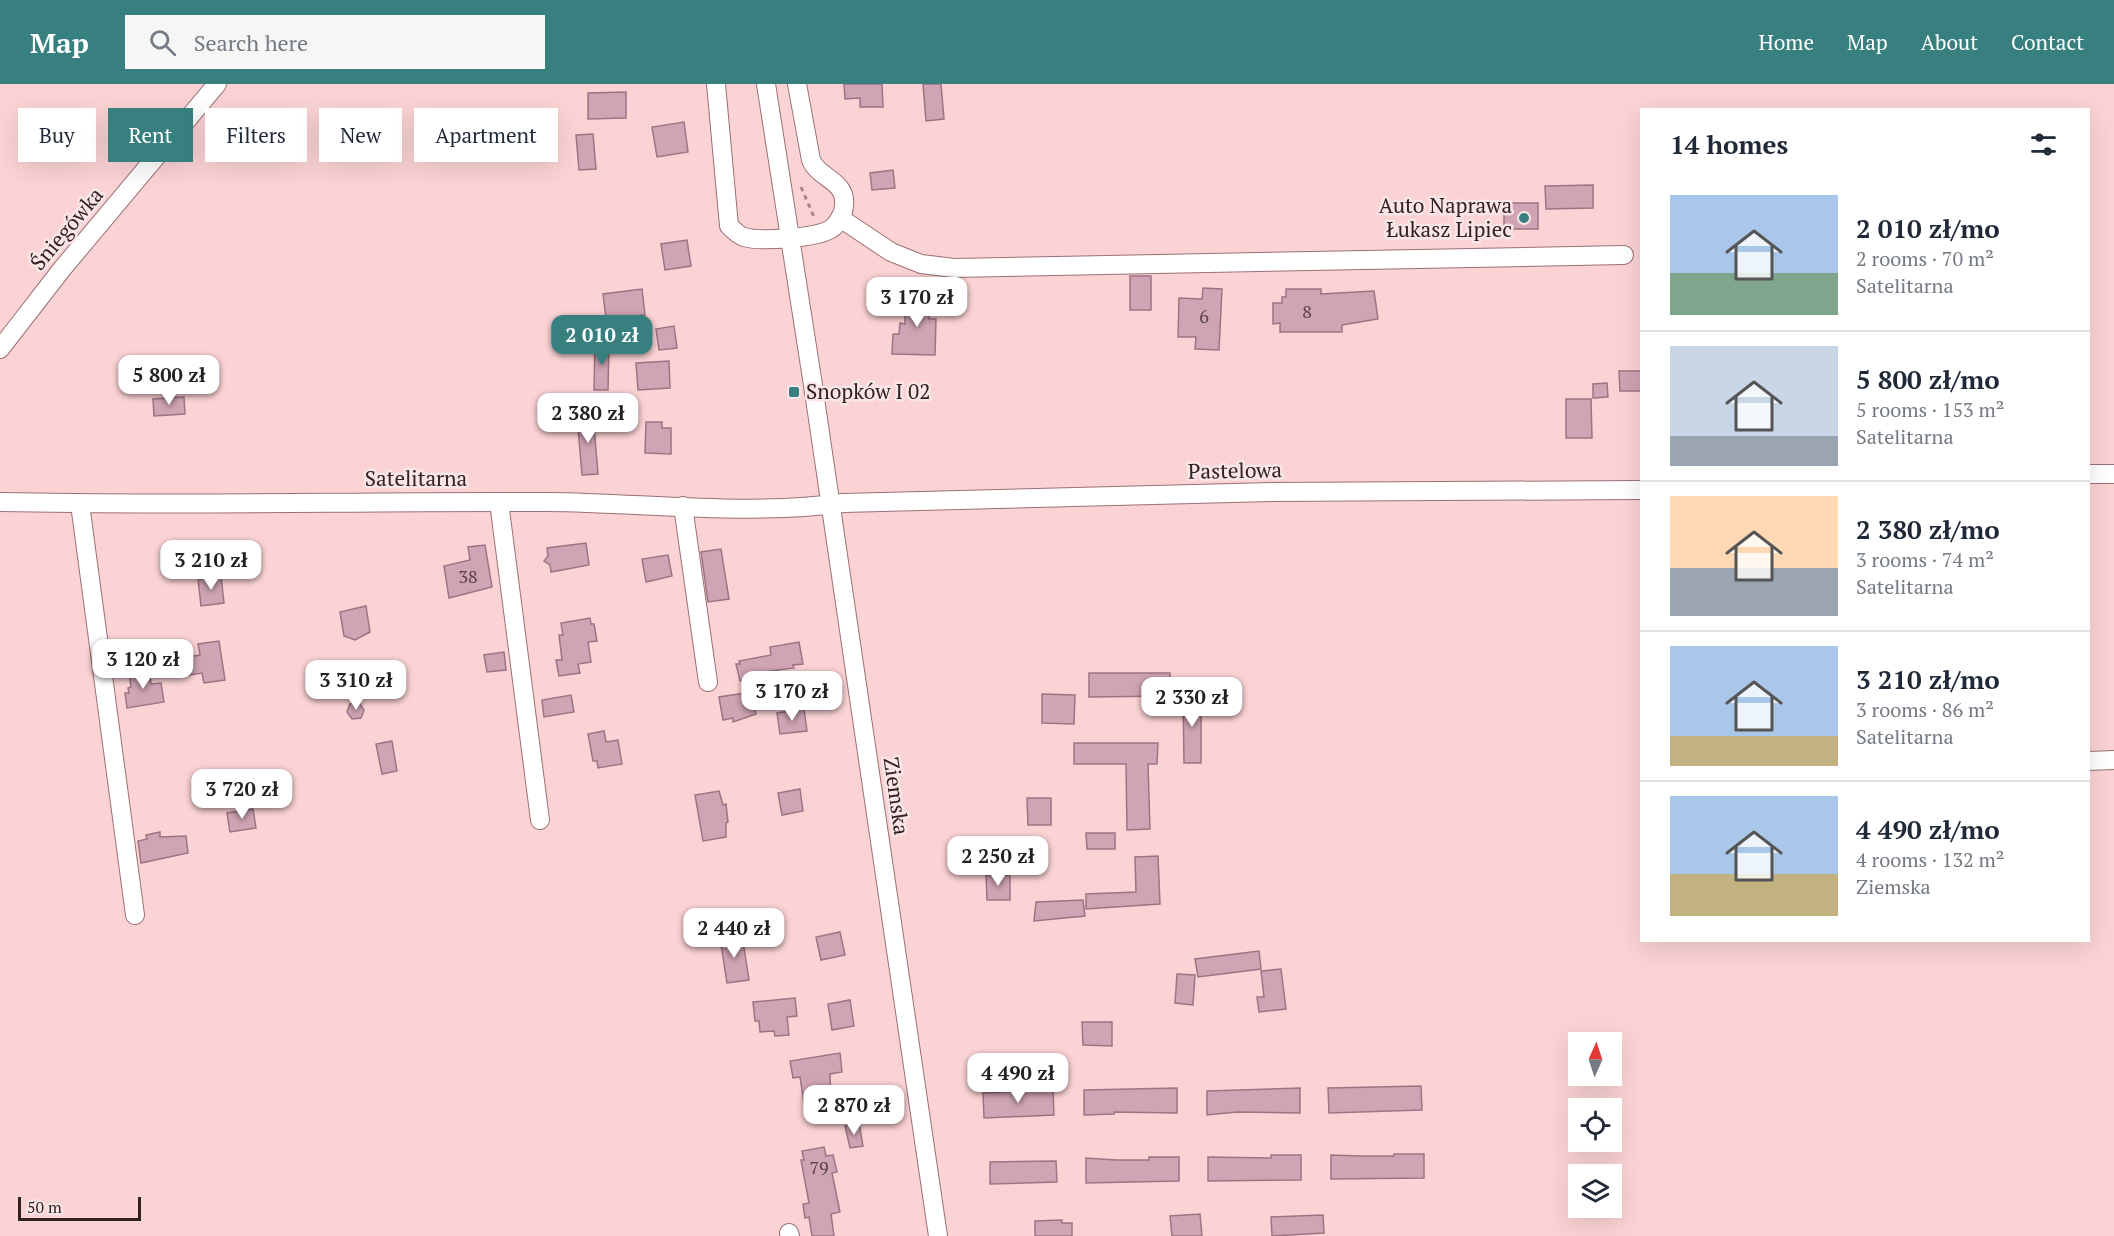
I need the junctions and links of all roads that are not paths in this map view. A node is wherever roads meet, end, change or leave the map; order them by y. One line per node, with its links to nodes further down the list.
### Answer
1 (218, 84): 8 (street, Śniegówka)
2 (716, 84): 6 (street)
3 (766, 84): 6 (street, Ziemska)
4 (797, 84): 5 (street)
5 (840, 218): 6 (street); 7 (street)
6 (790, 237): 15 (street, Ziemska)
7 (1624, 255)
8 (0, 349)
9 (2090, 474): 10 (street)
10 (2114, 474)
11 (1640, 490): 15 (street, Pastelowa)
12 (0, 502): 14 (street, Satelitarna)
13 (499, 502): 14 (street, Satelitarna); 16 (street, Satelitarna); 20 (street)
14 (80, 504): 21 (street)
15 (830, 505): 16 (street, Satelitarna); 22 (street, Ziemska)
16 (683, 506): 17 (street)
17 (708, 682)
18 (2114, 760): 19 (street)
19 (2090, 761)
20 (540, 820)
21 (135, 915)
22 (938, 1236)

